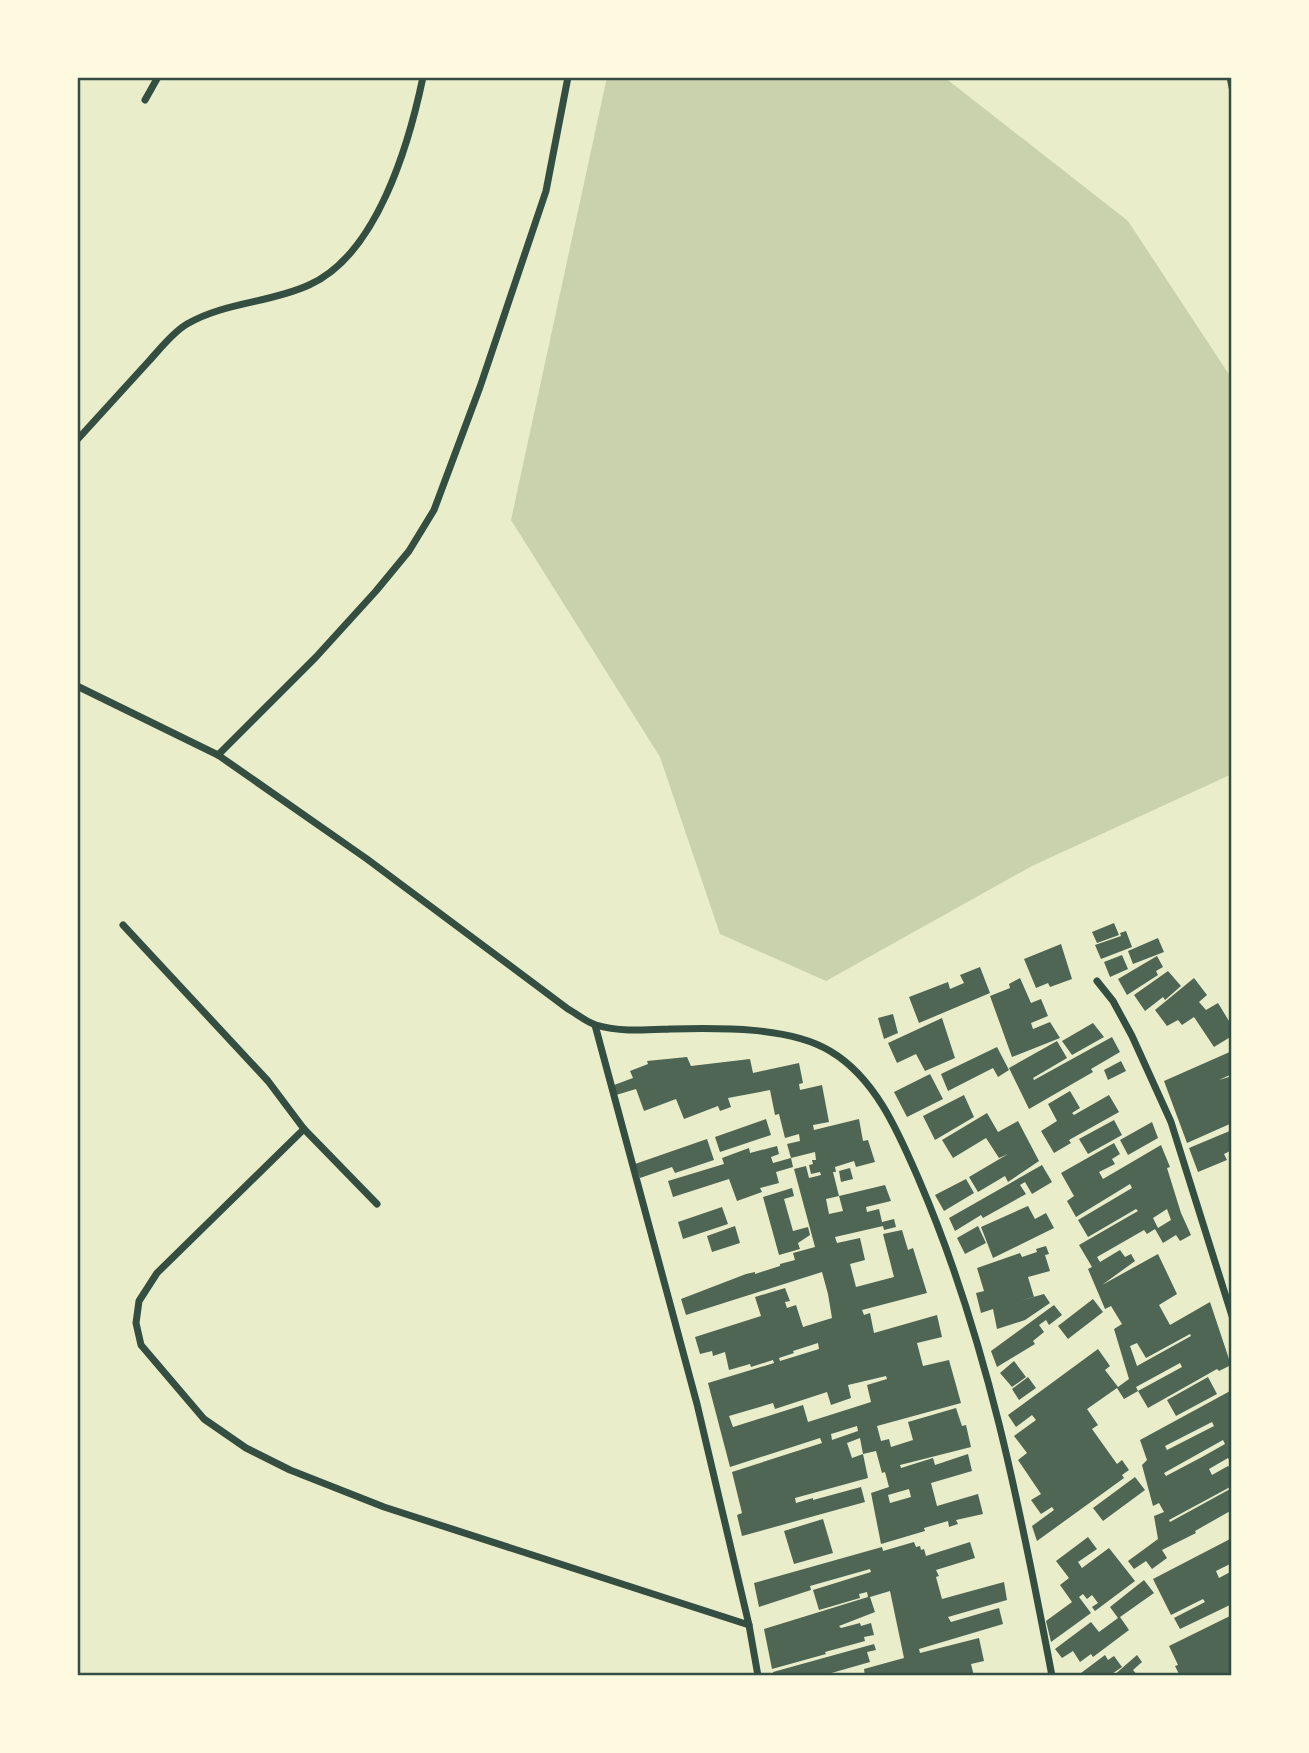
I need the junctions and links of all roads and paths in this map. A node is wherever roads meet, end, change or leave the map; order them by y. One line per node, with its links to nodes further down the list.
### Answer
1 (158, 77): 6 (street)
2 (423, 77): 7 (street)
3 (568, 77): 9 (street)
4 (1230, 77): 5 (street)
5 (1232, 87)
6 (145, 100)
7 (77, 440)
8 (77, 686): 9 (street)
9 (218, 755): 12 (street)
10 (122, 925): 13 (street)
11 (1097, 981): 15 (street)
12 (595, 1025): 16 (street); 18 (street)
13 (304, 1129): 14 (street); 16 (street)
14 (377, 1204)
15 (1232, 1316)
16 (749, 1625): 17 (street)
17 (758, 1676)
18 (1052, 1676)

